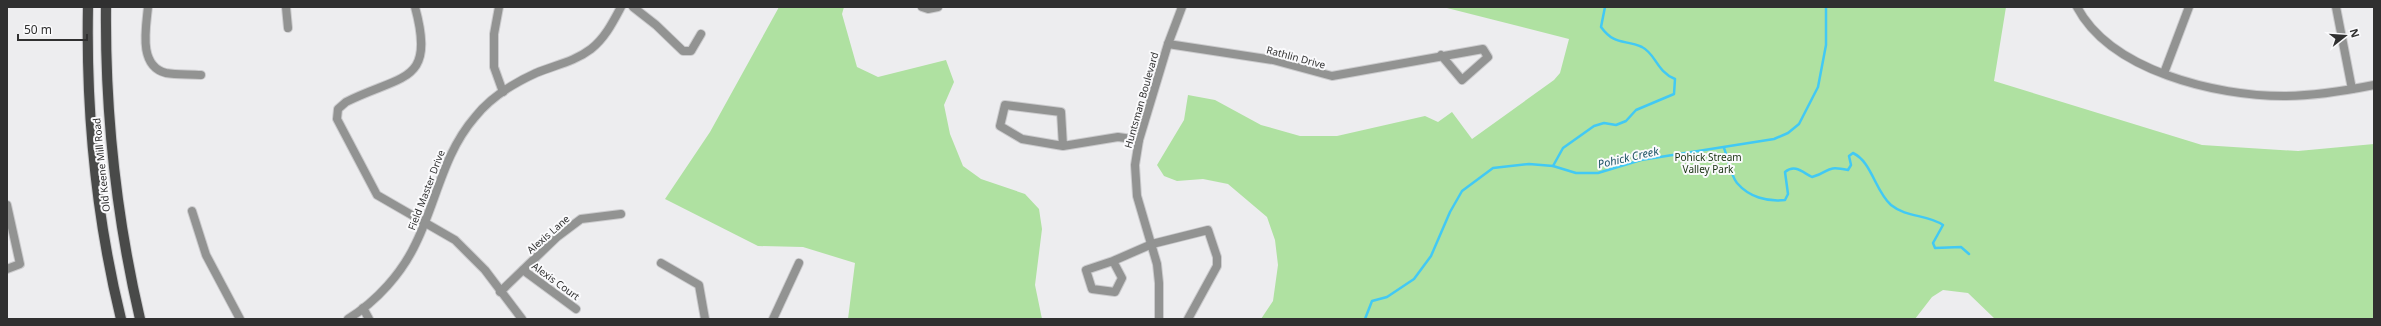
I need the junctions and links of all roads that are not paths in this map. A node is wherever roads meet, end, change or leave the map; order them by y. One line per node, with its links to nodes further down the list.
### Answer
1 (88, 7): 40 (main road, Old Keene Mill Road)
2 (106, 7): 41 (main road, Old Keene Mill Road)
3 (148, 7): 20 (street)
4 (286, 7): 15 (street)
5 (415, 7): 29 (street)
6 (499, 7): 23 (street)
7 (621, 7): 23 (street, Field Master Drive)
8 (633, 7): 16 (street)
9 (922, 7): 10 (street)
10 (938, 7)
11 (1182, 7): 17 (street, Huntsman Boulevard)
12 (2077, 7): 19 (street)
13 (2189, 7): 19 (street)
14 (2336, 7): 22 (street)
15 (288, 28)
16 (701, 34)
17 (1168, 44): 18 (street, Rathlin Drive); 24 (street, Huntsman Boulevard)
18 (1441, 55): 18 (street, Rathlin Drive)
19 (2164, 73): 22 (street)
20 (201, 75)
21 (2374, 85): 22 (street)
22 (2352, 89)
23 (503, 92): 29 (street, Field Master Drive)
24 (1139, 140): 25 (street); 31 (street, Huntsman Boulevard)
25 (1063, 146): 25 (street)
26 (7, 205): 30 (street)
27 (192, 211): 42 (street)
28 (621, 214): 36 (street, Alexis Lane)
29 (424, 224): 37 (street); 38 (street, Field Master Drive)
30 (10, 231): 35 (street)
31 (1152, 244): 32 (street); 48 (street, Huntsman Boulevard); 49 (street)
32 (1113, 261): 32 (street)
33 (661, 263): 46 (street)
34 (799, 263): 47 (street)
35 (7, 269)
36 (523, 270): 37 (street, Alexis Lane); 39 (street, Alexis Court)
37 (500, 292): 45 (street)
38 (363, 308): 43 (street, Field Master Drive); 44 (street)
39 (576, 309)
40 (121, 319)
41 (140, 319)
42 (240, 319)
43 (348, 319)
44 (369, 319)
45 (522, 319)
46 (705, 319)
47 (773, 319)
48 (1159, 319)
49 (1188, 319)

